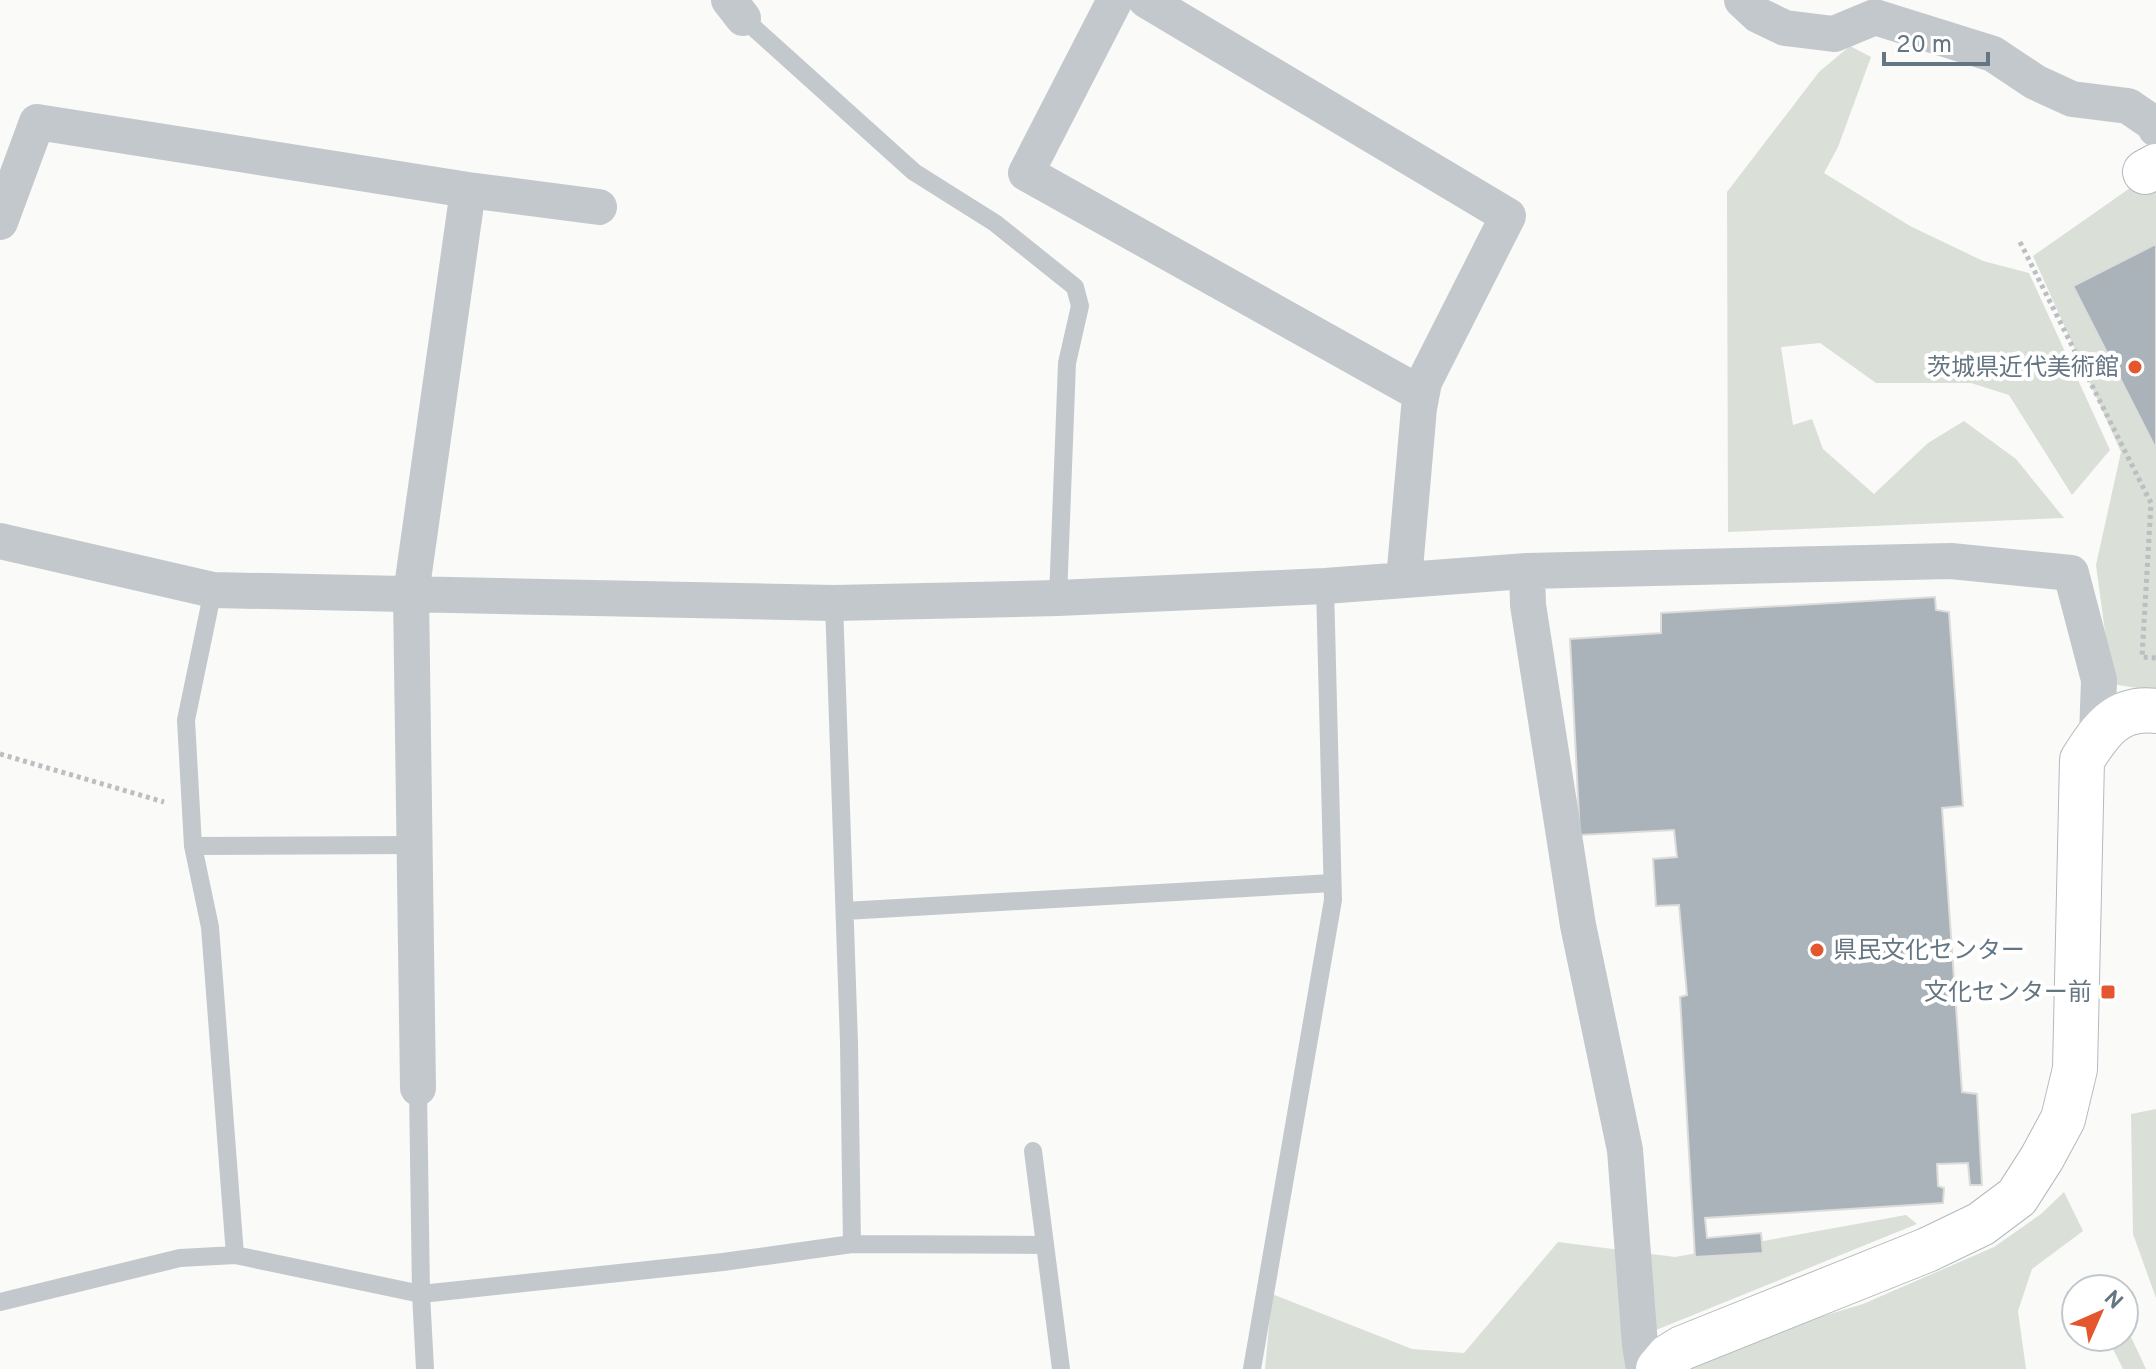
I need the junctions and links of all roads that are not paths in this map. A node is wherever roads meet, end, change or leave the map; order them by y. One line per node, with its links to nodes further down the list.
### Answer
1 (1115, 0): 9 (street)
2 (1146, 0): 9 (street)
3 (1742, 0): 5 (street)
4 (736, 9): 16 (lane)
5 (2156, 129)
6 (468, 190): 7 (street); 8 (street); 15 (street)
7 (599, 207)
8 (0, 222)
9 (1421, 394): 12 (street)
10 (0, 541): 14 (street)
11 (1527, 571): 12 (street); 19 (street); 34 (street)
12 (1404, 580): 13 (street)
13 (1325, 586): 16 (street); 22 (lane)
14 (213, 590): 15 (street); 21 (lane)
15 (411, 594): 17 (street); 20 (street)
16 (1058, 598): 17 (street)
17 (834, 603): 23 (lane)
18 (2156, 711): 19 (street)
19 (2097, 736): 35 (street)
20 (414, 845): 21 (lane); 24 (street)
21 (193, 846): 28 (lane)
22 (1332, 883): 23 (lane); 33 (lane)
23 (845, 911): 26 (lane)
24 (418, 1088): 29 (lane)
25 (1033, 1151): 27 (lane)
26 (852, 1244): 27 (lane); 29 (lane)
27 (1044, 1245): 32 (lane)
28 (235, 1255): 29 (lane); 30 (lane)
29 (421, 1294): 31 (lane)
30 (0, 1302)
31 (425, 1369)
32 (1061, 1369)
33 (1252, 1369)
34 (1644, 1369)
35 (1658, 1369)

